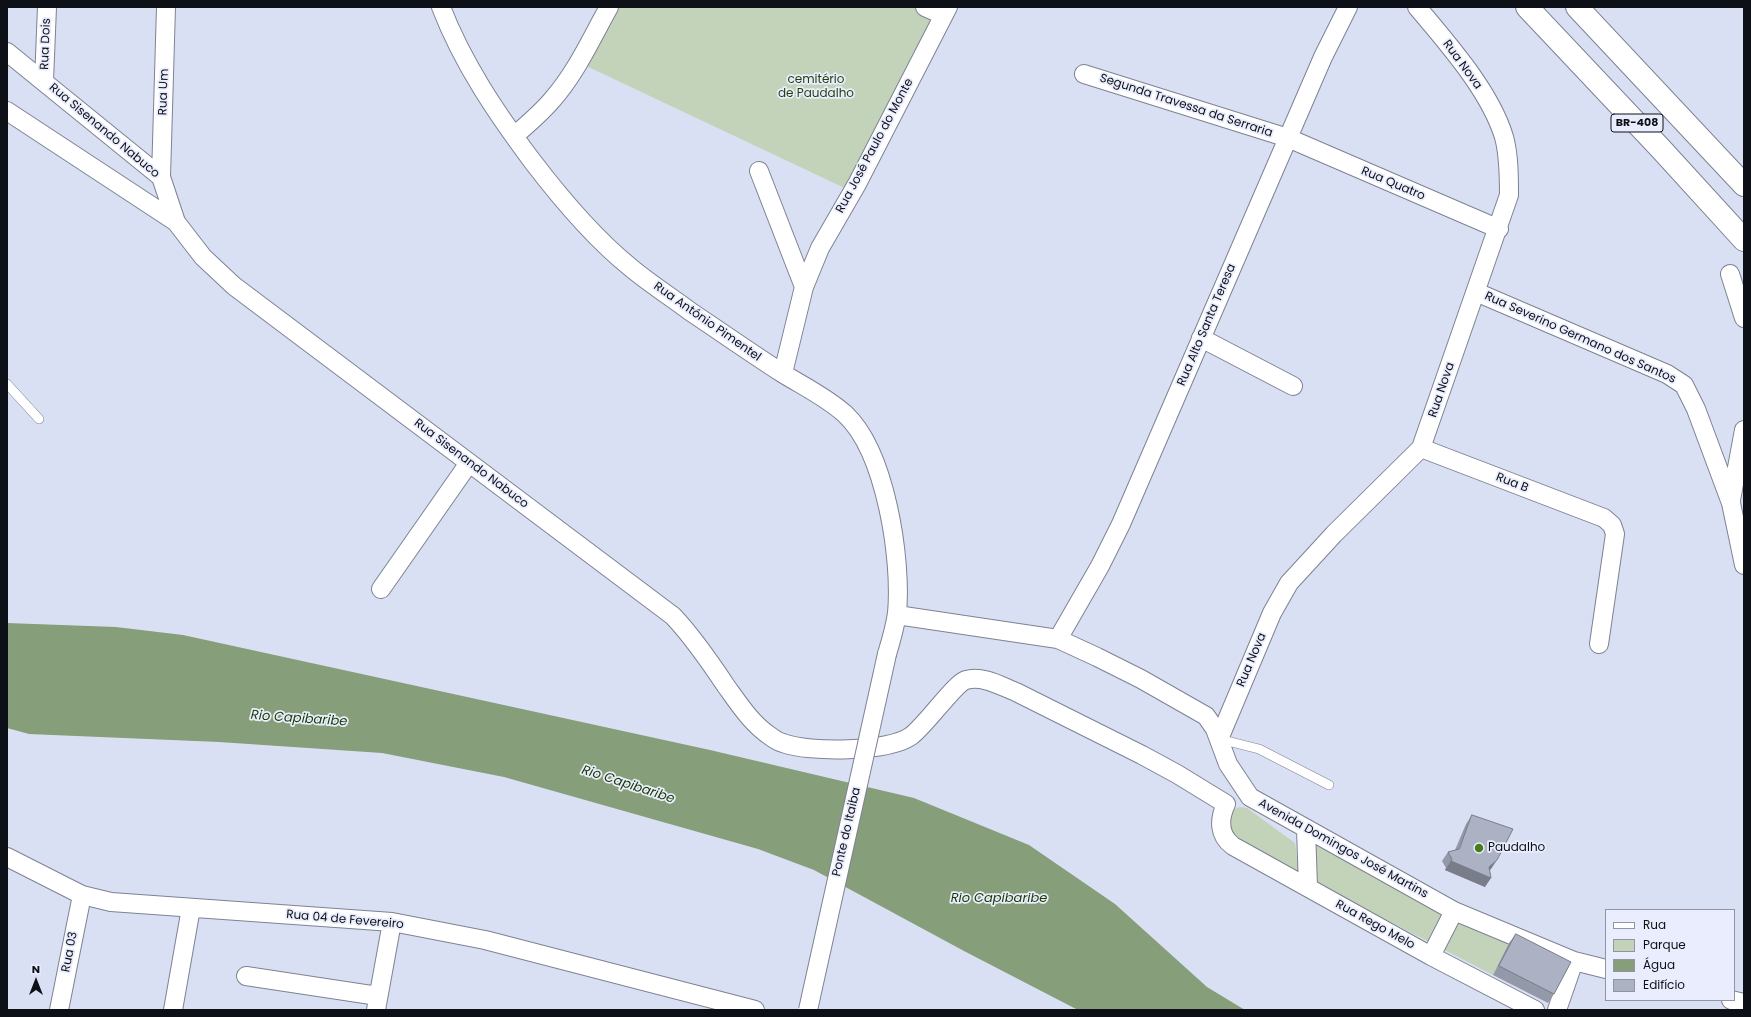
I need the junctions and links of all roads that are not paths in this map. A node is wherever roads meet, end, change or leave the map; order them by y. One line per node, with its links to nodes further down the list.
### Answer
1 (47, 7): 13 (street, Rua Dois)
2 (166, 7): 18 (street, Rua Um)
3 (441, 7): 15 (street, Rua António Pimentel)
4 (609, 7): 15 (street)
5 (925, 7): 10 (street)
6 (1417, 7): 21 (street, Rua Nova)
7 (1527, 7): 22 (highway, BR-408)
8 (1577, 7): 19 (highway, BR-408)
9 (1341, 9): 16 (street, Rua Alto Santa Teresa)
10 (946, 11): 24 (street, Rua José Paulo do Monte)
11 (7, 52): 13 (street, Rua Sisenando Nabuco)
12 (1084, 74): 16 (street, Segunda Travessa da Serraria)
13 (44, 82): 18 (street, Rua Sisenando Nabuco)
14 (7, 111): 20 (street)
15 (514, 136): 28 (street, Rua António Pimentel)
16 (1288, 138): 21 (street, Rua Quatro); 27 (street, Rua Alto Santa Teresa)
17 (759, 172): 24 (street)
18 (162, 177): 20 (street, Rua Sisenando Nabuco)
19 (1744, 185)
20 (176, 222): 34 (street, Rua Sisenando Nabuco)
21 (1499, 228): 25 (street, Rua Nova)
22 (1744, 240)
23 (1730, 274): 26 (street)
24 (804, 286): 28 (street, Rua José Paulo do Monte)
25 (1476, 292): 33 (street, Rua Nova); 35 (street, Rua Severino Germano dos Santos)
26 (1744, 318)
27 (1202, 338): 30 (street); 39 (street, Rua Alto Santa Teresa)
28 (783, 373): 38 (street, Rua António Pimentel)
29 (7, 384): 31 (lane)
30 (1293, 386)
31 (39, 419)
32 (1744, 430): 35 (street)
33 (1421, 448): 40 (street, Rua B); 42 (street, Rua Nova)
34 (469, 463): 37 (street); 45 (street, Rua Sisenando Nabuco)
35 (1731, 503): 36 (street, Rua Severino Germano dos Santos)
36 (1744, 565)
37 (381, 589)
38 (897, 615): 39 (street, Avenida Domingos José Martins); 41 (street, Rua António Pimentel)
39 (1058, 639): 42 (street, Avenida Domingos José Martins)
40 (1599, 644)
41 (887, 654): 61 (street, Ponte do Itaiba, bridge)
42 (1219, 739): 43 (lane); 44 (street, Avenida Domingos José Martins)
43 (1329, 785)
44 (1250, 797): 45 (street); 46 (street, Avenida Domingos José Martins)
45 (1226, 804): 48 (street, Rua Rego Melo)
46 (1306, 829): 48 (street); 51 (street, Avenida Domingos José Martins)
47 (7, 857): 49 (street, Rua 04 de Fevereiro)
48 (1308, 888): 53 (street, Rua Rego Melo)
49 (82, 895): 50 (street, Rua 04 de Fevereiro); 58 (street, Rua 03)
50 (191, 908): 52 (street, Rua 04 de Fevereiro); 59 (street)
51 (1454, 911): 53 (street); 54 (street, Avenida Domingos José Martins)
52 (392, 922): 57 (street); 60 (street, Rua 04 de Fevereiro)
53 (1431, 956): 62 (street, Rua Rego Melo)
54 (1574, 961): 55 (street, Avenida Domingos José Martins); 63 (street)
55 (1605, 969)
56 (246, 976): 57 (street)
57 (377, 1003)
58 (59, 1010)
59 (173, 1010)
60 (755, 1010)
61 (808, 1010)
62 (1535, 1010)
63 (1557, 1010)

